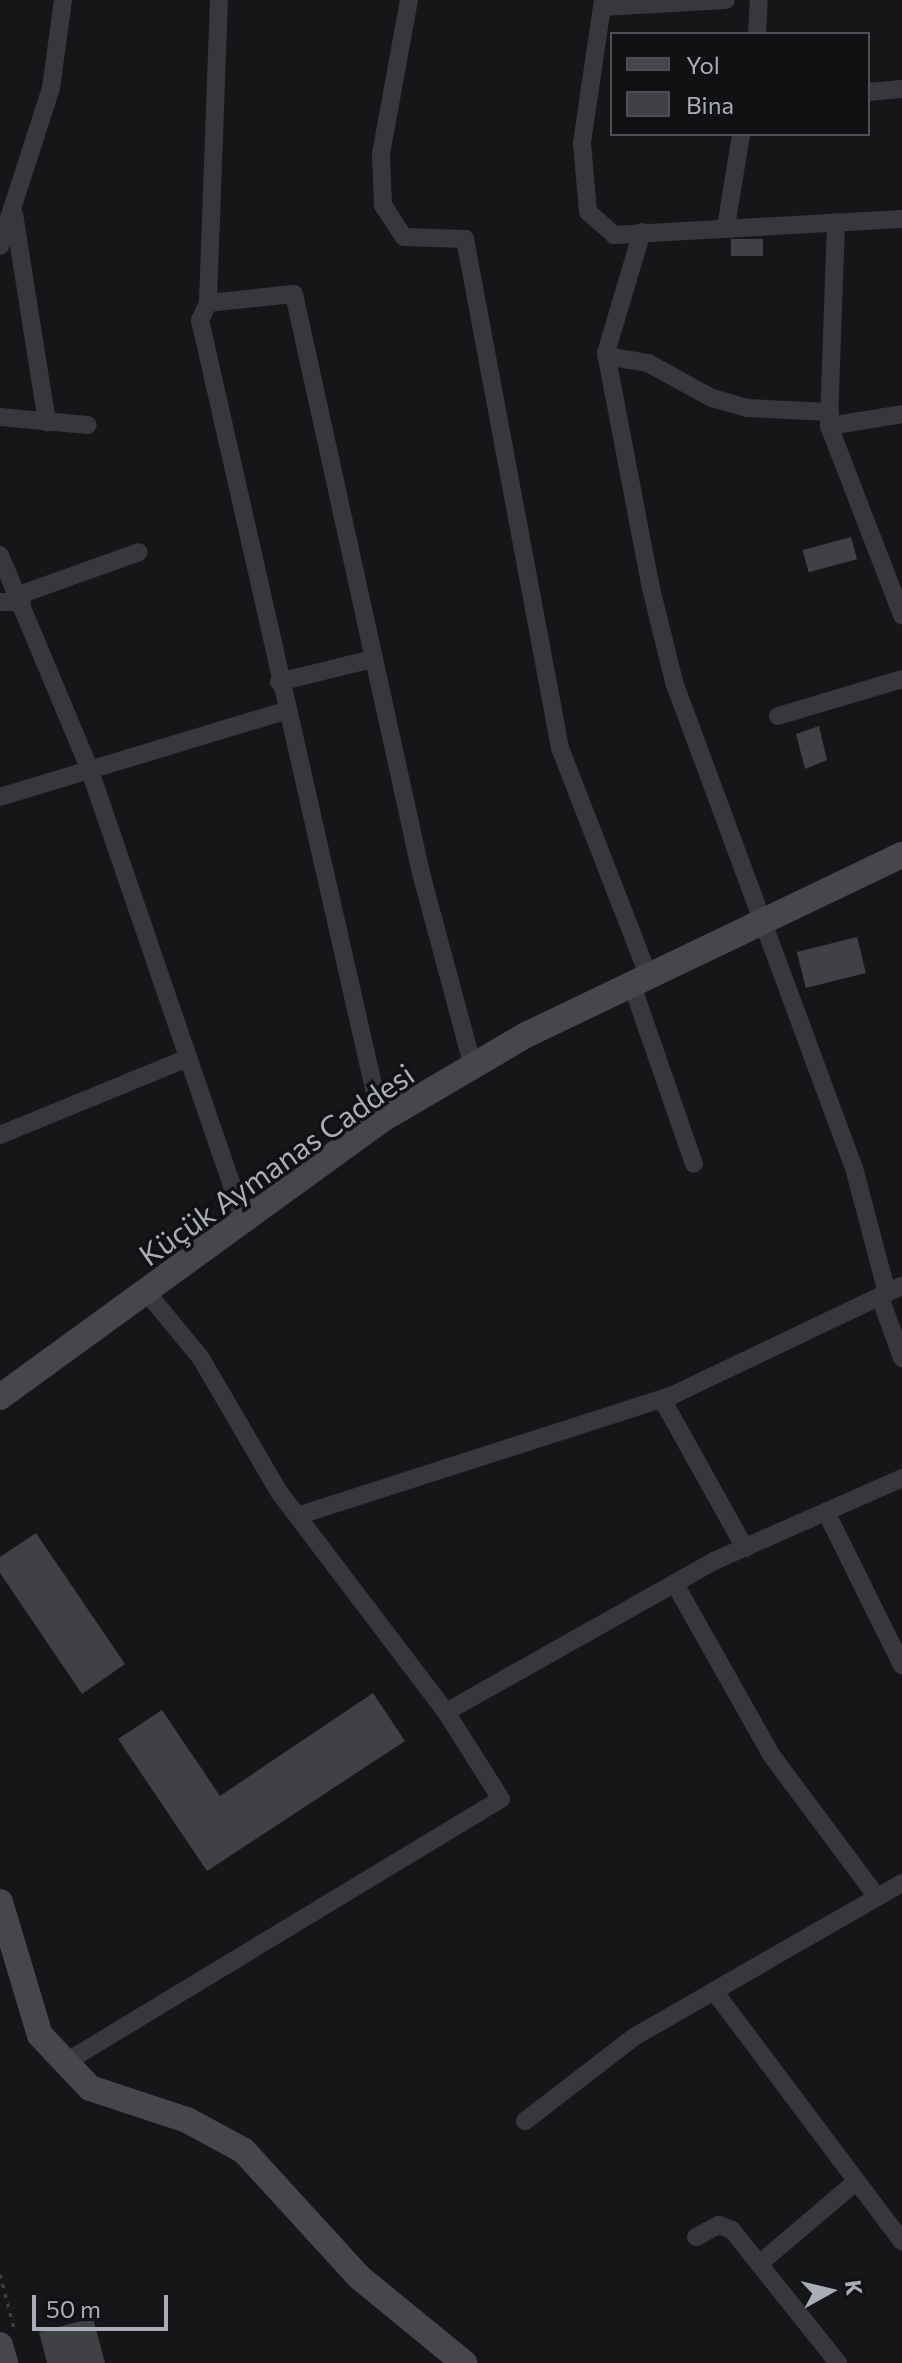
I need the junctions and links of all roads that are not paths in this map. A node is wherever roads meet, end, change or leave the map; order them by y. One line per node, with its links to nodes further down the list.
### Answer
1 (63, 0): 11 (street)
2 (219, 0): 17 (street)
3 (409, 0): 38 (street)
4 (726, 0): 6 (street)
5 (759, 0): 7 (street)
6 (602, 4): 15 (street)
7 (757, 32)
8 (902, 89): 9 (street)
9 (870, 92)
10 (741, 136): 14 (street)
11 (14, 212): 16 (street); 22 (street)
12 (902, 219): 13 (street)
13 (836, 222): 14 (street); 21 (street)
14 (726, 227): 15 (street)
15 (642, 232): 18 (street)
16 (0, 246)
17 (208, 303): 29 (street); 31 (street)
18 (606, 356): 21 (street); 37 (street)
19 (902, 414): 21 (street)
20 (0, 417): 22 (street)
21 (830, 419): 28 (street)
22 (47, 422): 23 (street)
23 (88, 425)
24 (139, 552): 26 (street)
25 (0, 555): 26 (street)
26 (20, 598): 27 (street); 34 (street)
27 (0, 602)
28 (902, 615)
29 (372, 659): 31 (street); 40 (street)
30 (902, 679): 33 (street)
31 (279, 682): 32 (street)
32 (285, 711): 34 (street); 41 (street)
33 (778, 716)
34 (89, 768): 35 (street); 39 (street)
35 (0, 797)
36 (902, 855): 37 (street, Küçük Aymanas Caddesi)
37 (761, 925): 38 (street, Küçük Aymanas Caddesi); 45 (street)
38 (640, 981): 40 (street, Küçük Aymanas Caddesi); 43 (street)
39 (188, 1058): 42 (street); 44 (street)
40 (473, 1067): 41 (street, Küçük Aymanas Caddesi)
41 (381, 1120): 44 (street, Küçük Aymanas Caddesi)
42 (0, 1135)
43 (694, 1164)
44 (245, 1224): 46 (street, Küçük Aymanas Caddesi)
45 (890, 1292): 47 (street); 49 (street)
46 (148, 1294): 48 (street, Küçük Aymanas Caddesi); 52 (street)
47 (902, 1358)
48 (0, 1397)
49 (662, 1399): 52 (street); 53 (street)
50 (902, 1478): 51 (street)
51 (826, 1512): 53 (street); 55 (street)
52 (300, 1515): 56 (street)
53 (745, 1548): 54 (street)
54 (675, 1584): 56 (street); 58 (street)
55 (902, 1665)
56 (446, 1712): 61 (street)
57 (902, 1883): 58 (street)
58 (877, 1897): 60 (street)
59 (0, 1902): 61 (street)
60 (714, 1991): 62 (street); 63 (street)
61 (66, 2062): 69 (street)
62 (525, 2121)
63 (857, 2181): 65 (street); 66 (street)
64 (696, 2237): 66 (street)
65 (902, 2241)
66 (759, 2264): 70 (street)
67 (8, 2339): 68 (street)
68 (5, 2363)
69 (464, 2363)
70 (838, 2363)

